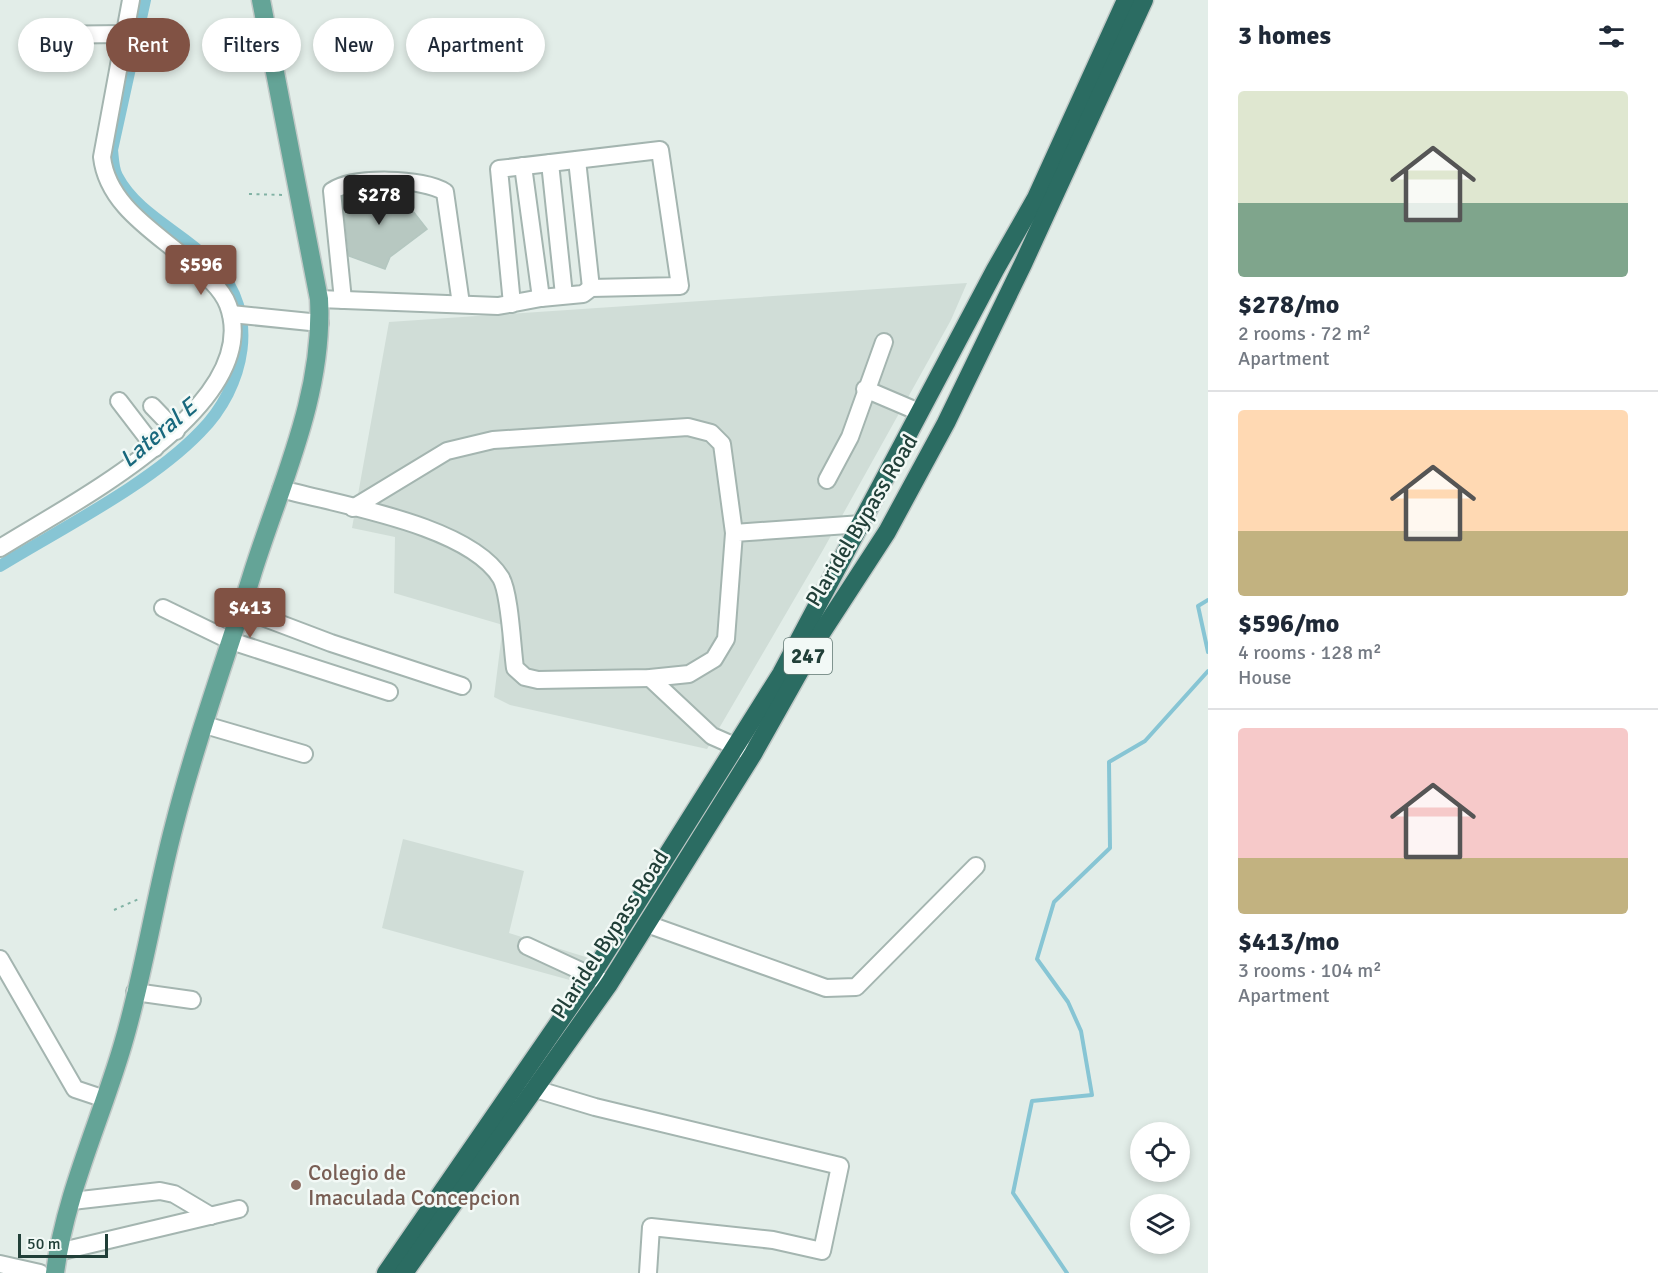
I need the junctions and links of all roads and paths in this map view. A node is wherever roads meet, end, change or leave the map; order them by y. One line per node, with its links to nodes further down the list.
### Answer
1 (131, 0): 5 (street)
2 (261, 0): 11 (main road)
3 (1126, 0): 25 (highway, Plaridel Bypass Road / 247)
4 (1144, 0): 26 (highway, Plaridel Bypass Road / 247)
5 (127, 18)
6 (117, 72): 19 (street)
7 (577, 160): 8 (street); 12 (street); 12 (street)
8 (550, 163): 9 (street); 13 (street)
9 (523, 166): 14 (street); 18 (street)
10 (249, 194): 11 (path)
11 (300, 194): 15 (main road)
12 (591, 288): 13 (street)
13 (564, 296): 14 (street)
14 (541, 298): 18 (street)
15 (319, 299): 16 (street); 20 (main road)
16 (343, 300): 17 (street); 17 (street)
17 (461, 304): 18 (street)
18 (512, 304)
19 (239, 314): 20 (street); 27 (street)
20 (320, 323): 30 (main road)
21 (884, 342): 22 (street)
22 (865, 389): 25 (street); 29 (street)
23 (120, 401): 28 (street)
24 (152, 406): 27 (street)
25 (919, 412): 26 (highway); 32 (highway, Plaridel Bypass Road / 247)
26 (946, 423): 42 (highway, Plaridel Bypass Road / 247)
27 (176, 431): 28 (street)
28 (155, 448): 34 (street)
29 (827, 480)
30 (281, 489): 31 (street); 36 (main road)
31 (353, 508): 33 (street); 38 (street)
32 (862, 524): 33 (street); 42 (highway, Plaridel Bypass Road / 247)
33 (734, 533): 38 (street)
34 (0, 548)
35 (163, 608): 37 (street)
36 (241, 609): 37 (main road); 39 (street)
37 (231, 641): 40 (street); 41 (main road)
38 (650, 678): 42 (street)
39 (462, 686)
40 (389, 692)
41 (205, 725): 43 (street); 45 (main road)
42 (744, 750): 47 (highway, Plaridel Bypass Road / 247); 50 (highway, Plaridel Bypass Road / 247)
43 (304, 754)
44 (976, 866): 47 (street)
45 (159, 890): 46 (path); 52 (main road)
46 (114, 910)
47 (646, 924): 51 (highway, Plaridel Bypass Road / 247)
48 (527, 946): 50 (street)
49 (0, 959): 55 (street)
50 (591, 976): 51 (street); 63 (highway, Plaridel Bypass Road / 247)
51 (609, 984): 54 (highway, Plaridel Bypass Road / 247)
52 (135, 992): 53 (street); 55 (main road)
53 (192, 1000)
54 (532, 1088): 64 (highway, Plaridel Bypass Road / 247); 65 (street)
55 (105, 1098): 56 (main road)
56 (72, 1201): 58 (street); 59 (main road)
57 (238, 1209): 58 (street)
58 (211, 1216): 59 (street)
59 (58, 1252): 62 (main road)
60 (0, 1264): 61 (street)
61 (40, 1273)
62 (55, 1273)
63 (386, 1273)
64 (404, 1273)
65 (648, 1273)

